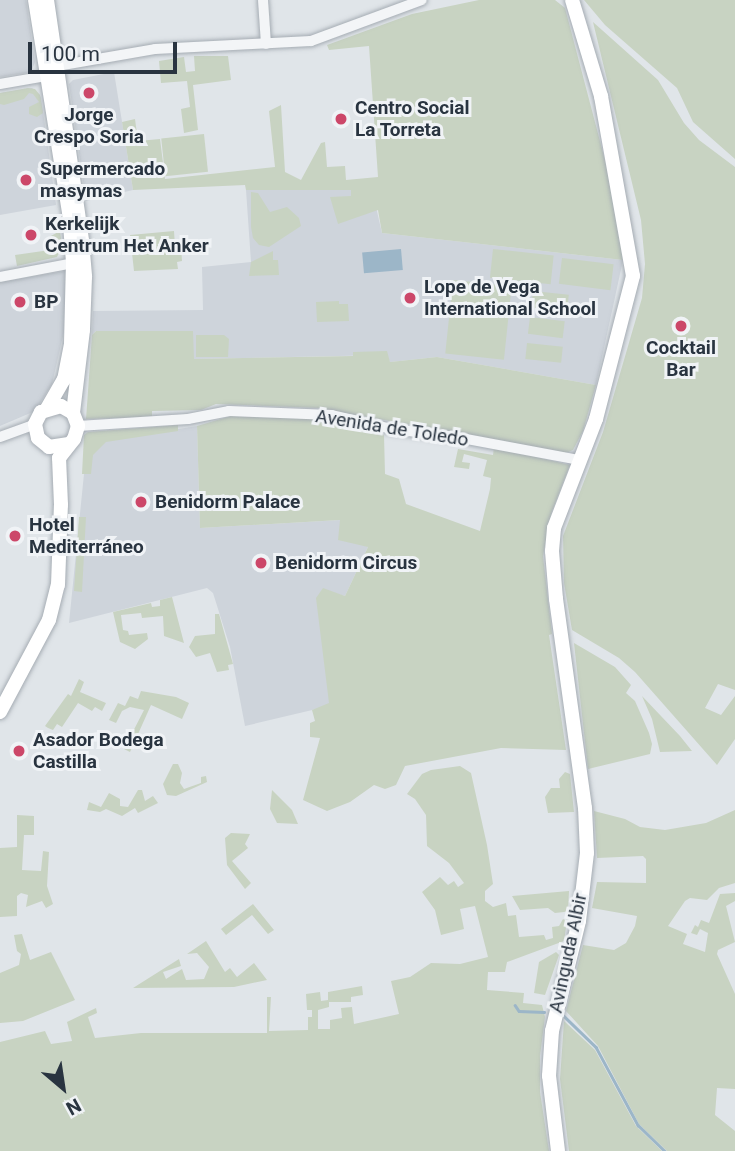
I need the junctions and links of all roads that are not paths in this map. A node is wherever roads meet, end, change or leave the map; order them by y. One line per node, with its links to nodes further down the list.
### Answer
1 (35, 0): 7 (street)
2 (47, 0): 7 (street)
3 (263, 0): 6 (street)
4 (422, 0): 6 (street)
5 (572, 0): 17 (street, Avinguda Albir)
6 (266, 44): 7 (street)
7 (49, 68): 8 (street); 9 (street)
8 (0, 83)
9 (78, 262): 10 (street); 11 (street); 12 (street)
10 (0, 276)
11 (47, 408): 12 (street); 13 (street)
12 (75, 420): 16 (street); 17 (street, Avenida de Toledo)
13 (35, 424): 14 (street); 16 (street)
14 (15, 435): 15 (street); 16 (street)
15 (0, 438)
16 (49, 448): 18 (street)
17 (579, 460): 19 (street, Avinguda Albir)
18 (0, 712)
19 (558, 1151)

